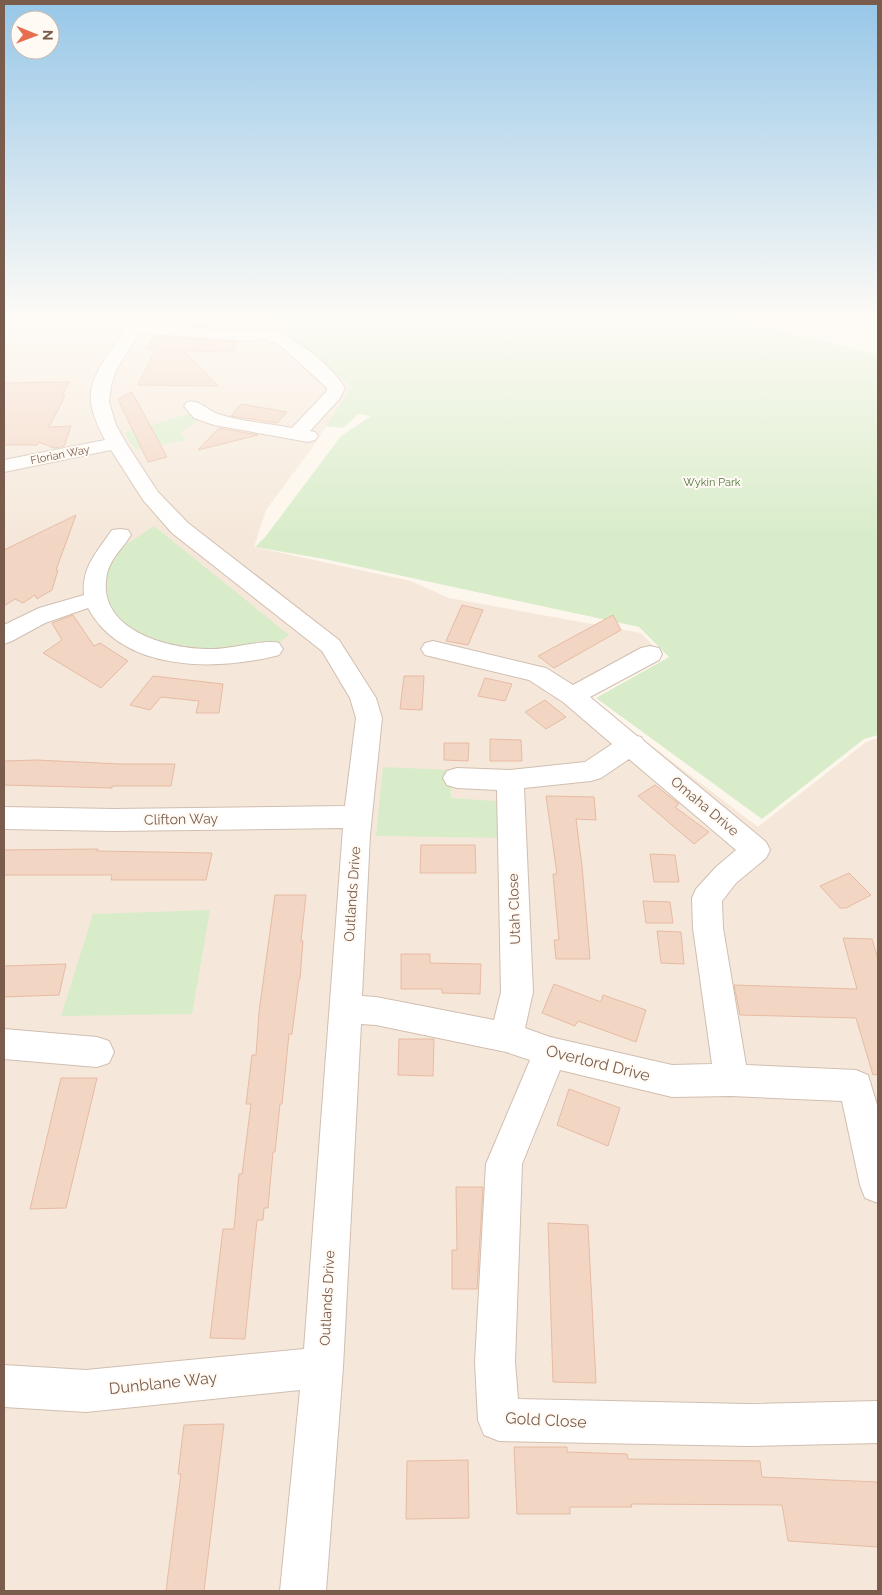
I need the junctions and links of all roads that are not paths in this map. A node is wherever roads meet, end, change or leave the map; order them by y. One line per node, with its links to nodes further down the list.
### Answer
1 (101, 390): 4 (street, Outlands Drive)
2 (335, 390): 3 (street)
3 (193, 406)
4 (116, 443): 5 (street, Florian Way); 16 (street, Outlands Drive)
5 (4, 466)
6 (120, 535): 7 (street)
7 (94, 599): 8 (street); 9 (street)
8 (4, 636)
9 (271, 649)
10 (433, 649): 12 (street, Omaha Drive)
11 (650, 654): 12 (street)
12 (572, 696): 13 (street, Omaha Drive)
13 (632, 744): 15 (street); 23 (street, Omaha Drive)
14 (457, 778): 15 (street)
15 (510, 780): 19 (street, Utah Close)
16 (358, 817): 17 (street, Clifton Way); 18 (street, Outlands Drive)
17 (4, 818)
18 (344, 1009): 19 (street, Overlord Drive); 25 (street, Outlands Drive)
19 (506, 1037): 22 (street, Overlord Drive)
20 (4, 1044): 21 (street)
21 (96, 1052)
22 (550, 1052): 23 (street, Overlord Drive); 27 (street, Gold Close)
23 (731, 1080): 24 (street, Overlord Drive)
24 (878, 1185)
25 (323, 1367): 26 (street, Dunblane Way); 28 (street, Outlands Drive)
26 (4, 1386)
27 (878, 1422)
28 (304, 1591)

